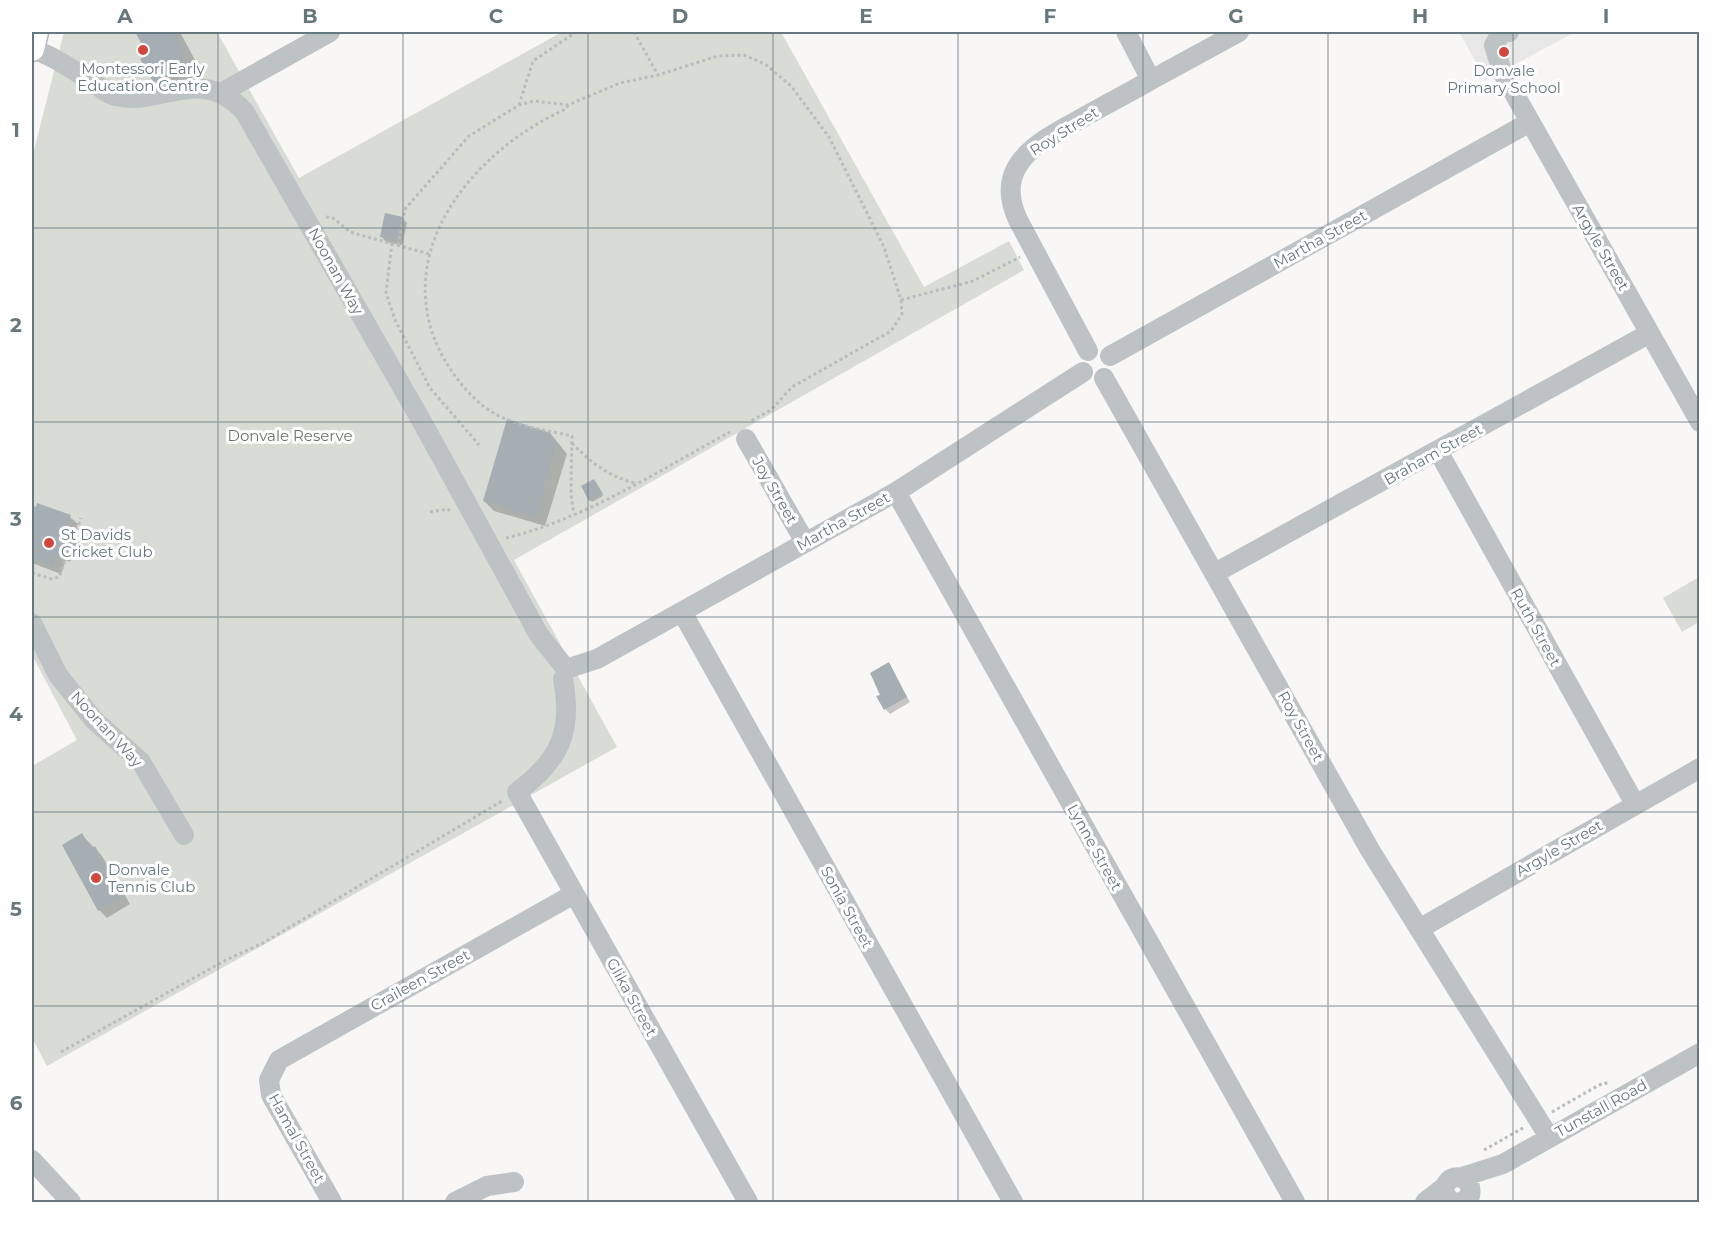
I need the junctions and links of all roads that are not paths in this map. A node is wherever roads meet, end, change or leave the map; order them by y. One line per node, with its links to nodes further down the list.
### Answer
1 (36, 32): 6 (main road)
2 (330, 32): 8 (street)
3 (1126, 32): 7 (street)
4 (1239, 32): 7 (street, Roy Street)
5 (1509, 32): 9 (street, Argyle Street)
6 (32, 49): 8 (street)
7 (1151, 80): 11 (street, Roy Street)
8 (220, 93): 23 (street, Noonan Way)
9 (1530, 122): 10 (street, Argyle Street); 12 (street, Martha Street)
10 (1650, 333): 15 (street, Argyle Street); 17 (street, Braham Street)
11 (1088, 351): 12 (street); 13 (street)
12 (1110, 356): 14 (street)
13 (1083, 372): 14 (street); 18 (street, Martha Street)
14 (1104, 378): 20 (street, Roy Street)
15 (1700, 422)
16 (743, 430): 19 (street, Joy Street)
17 (1437, 451): 20 (street, Braham Street); 25 (street, Ruth Street)
18 (896, 492): 19 (street, Martha Street); 40 (street, Lynne Street)
19 (805, 542): 21 (street, Martha Street)
20 (1215, 573): 28 (street, Roy Street)
21 (682, 612): 23 (street, Martha Street); 39 (street, Sonia Street)
22 (32, 623): 26 (street, Noonan Way)
23 (569, 675): 27 (street, Glika Street)
24 (1700, 768): 25 (street, Argyle Street)
25 (1635, 804): 28 (street, Argyle Street)
26 (184, 835)
27 (574, 894): 30 (street, Craileen Street); 38 (street, Glika Street)
28 (1419, 928): 31 (street, Roy Street)
29 (1700, 1053): 31 (street, Tunstall Road)
30 (271, 1072): 36 (street, Hamal Street)
31 (1544, 1140): 34 (street, Tunstall Road)
32 (32, 1160): 35 (street)
33 (514, 1182): 37 (street)
34 (1459, 1196): 41 (street, Tunstall Road)
35 (71, 1203)
36 (332, 1203)
37 (455, 1203)
38 (748, 1203)
39 (1013, 1203)
40 (1295, 1203)
41 (1425, 1203)

